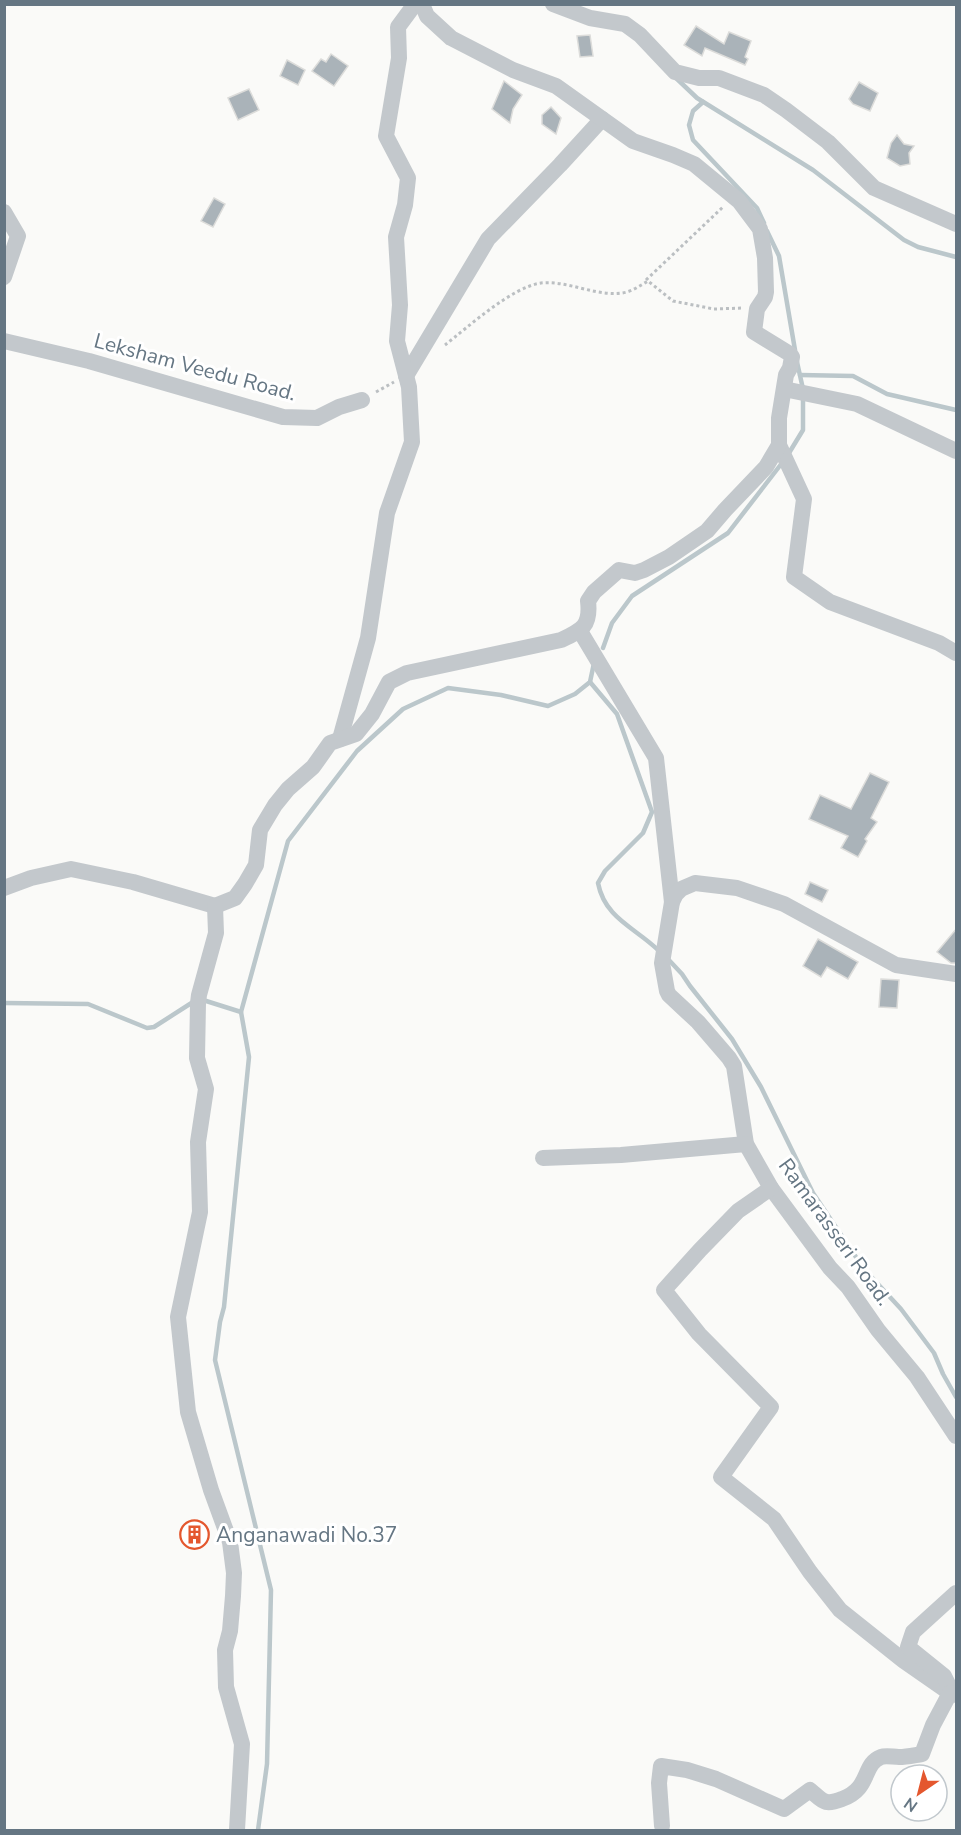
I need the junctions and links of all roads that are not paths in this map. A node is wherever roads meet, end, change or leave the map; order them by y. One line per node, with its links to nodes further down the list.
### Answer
1 (414, 4): 9 (street)
2 (422, 4): 4 (street)
3 (553, 4): 6 (street)
4 (602, 119): 9 (street); 10 (street)
5 (4, 212): 7 (street)
6 (957, 224)
7 (4, 277)
8 (4, 342): 11 (street, Leksham Veedu Road.)
9 (406, 376): 16 (street)
10 (784, 389): 12 (street); 13 (street)
11 (362, 400)
12 (779, 445): 14 (street); 15 (street)
13 (957, 451)
14 (580, 631): 16 (street); 18 (street, Ramarasseri Road.)
15 (957, 653)
16 (340, 739): 19 (street)
17 (4, 888): 19 (street)
18 (672, 902): 20 (street); 21 (street, Ramarasseri Road.)
19 (215, 906): 28 (street)
20 (957, 974)
21 (746, 1144): 22 (street); 23 (street, Ramarasseri Road.)
22 (543, 1158)
23 (771, 1188): 24 (street, Ramarasseri Road.); 26 (street)
24 (957, 1436)
25 (957, 1593): 26 (street)
26 (953, 1694): 27 (street)
27 (662, 1826)
28 (237, 1830)

